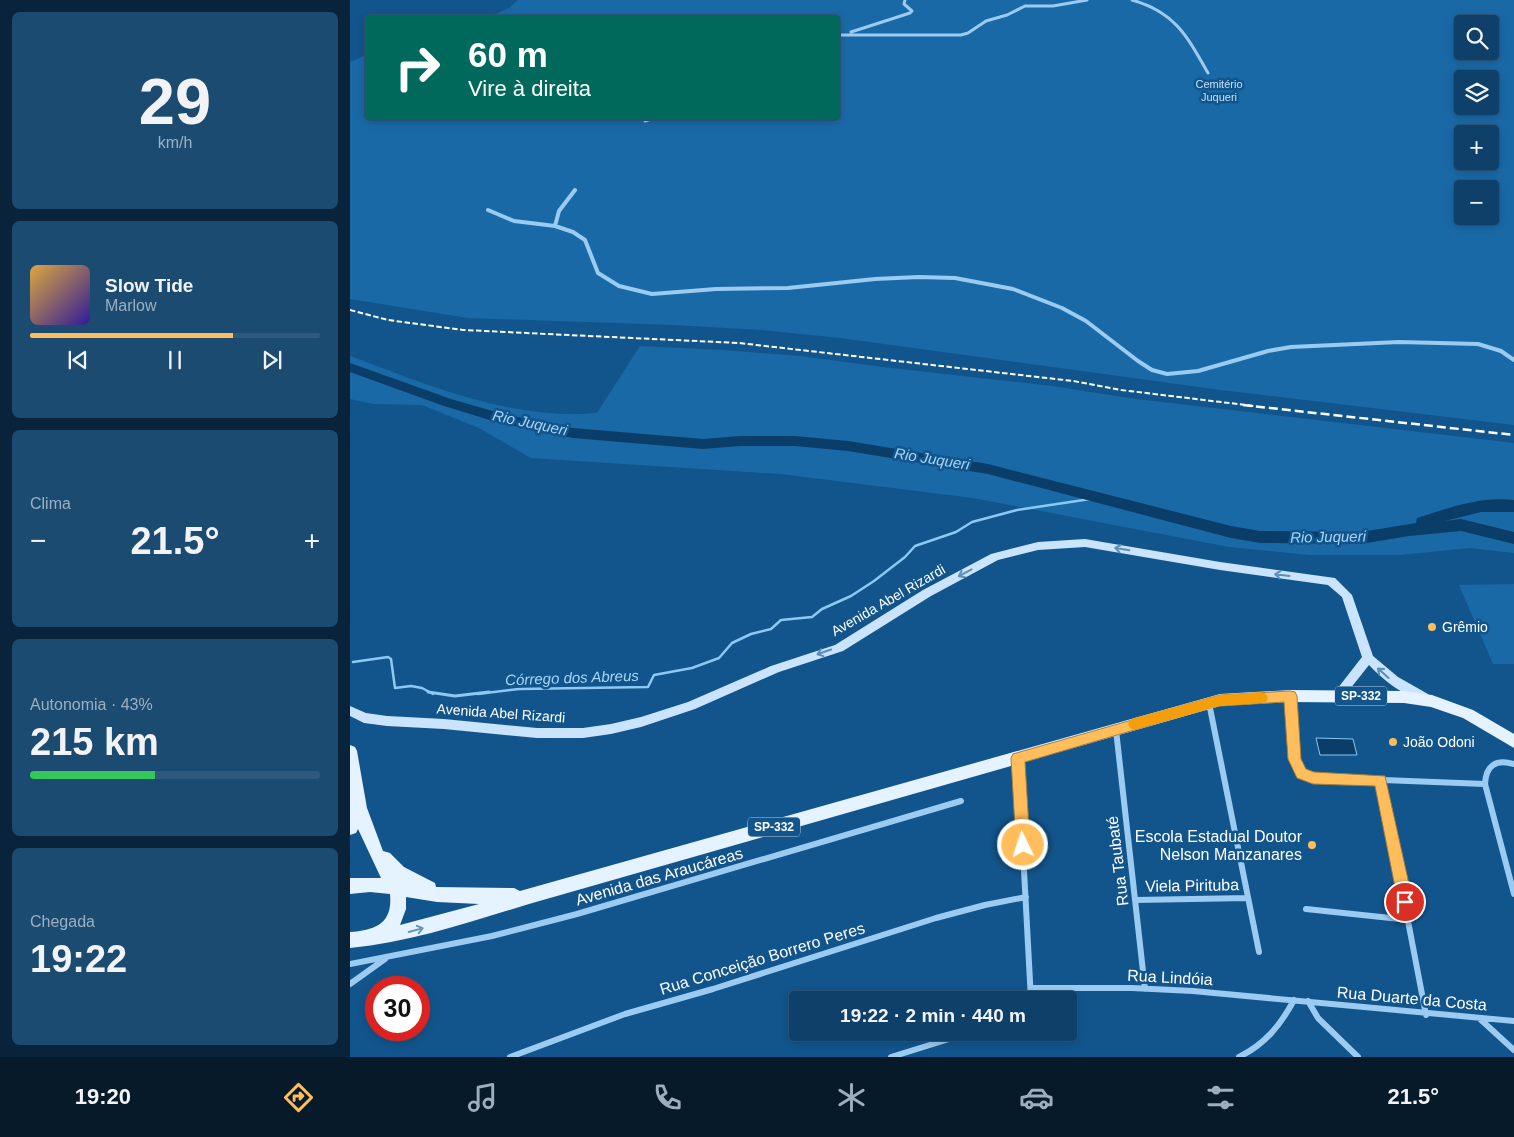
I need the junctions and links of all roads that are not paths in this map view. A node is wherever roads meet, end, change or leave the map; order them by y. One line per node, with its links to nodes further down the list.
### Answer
1 (905, 0): 4 (street)
2 (1087, 0): 4 (street)
3 (1132, 0): 6 (street)
4 (845, 34): 5 (street)
5 (840, 35)
6 (1208, 73)
7 (647, 120): 8 (street)
8 (644, 121)
9 (575, 190): 11 (street)
10 (488, 210): 11 (street)
11 (555, 226): 12 (street)
12 (1514, 360)
13 (1368, 658): 15 (street); 16 (street, one-way to 13); 18 (street, Avenida Abel Rizardi, one-way to 18)
14 (1290, 696): 15 (main road, SP-332); 17 (main road, SP-332); 24 (street)
15 (1338, 696): 16 (main road, SP-332)
16 (1432, 701): 20 (main road, SP-332)
17 (1209, 703): 19 (main road, SP-332); 36 (street)
18 (350, 712)
19 (1116, 730): 22 (main road, SP-332); 37 (street, Rua Taubaté)
20 (1514, 742)
21 (350, 751): 26 (main road)
22 (1018, 758): 34 (main road, SP-332); 35 (street)
23 (1514, 764): 25 (street)
24 (1380, 780): 25 (street); 39 (street)
25 (1486, 784): 32 (street)
26 (356, 800): 28 (main road); 29 (main road)
27 (961, 801): 43 (street, Avenida das Araucáreas)
28 (350, 828)
29 (372, 844): 31 (main road); 33 (main road)
30 (350, 886): 31 (main road, SP-332)
31 (396, 886): 33 (main road, SP-332); 40 (main road, SP-332)
32 (1514, 894)
33 (450, 896): 34 (main road, SP-332)
34 (529, 896): 40 (main road, SP-332, one-way to 34)
35 (1026, 897): 46 (street); 54 (street, Rua Conceição Borrero Peres)
36 (1248, 898): 37 (street, Viela Pirituba); 42 (street)
37 (1136, 900): 47 (street, Rua Taubaté)
38 (1306, 909): 39 (street)
39 (1409, 920): 50 (street)
40 (368, 939): 41 (main road, SP-332)
41 (350, 940)
42 (1259, 952)
43 (390, 956): 44 (street, Avenida das Araucáreas); 45 (street)
44 (350, 964)
45 (350, 984)
46 (1031, 988): 47 (street, Rua Lindóia)
47 (1145, 989): 48 (street, Rua Lindóia)
48 (1294, 1000): 49 (street, Rua Lindóia); 59 (street)
49 (1308, 1001): 50 (street, Rua Duarte da Costa); 60 (street)
50 (1426, 1015): 51 (street, Rua Duarte da Costa)
51 (1480, 1019): 52 (street, Rua Duarte da Costa); 55 (street)
52 (1514, 1021)
53 (942, 1041): 58 (street)
54 (531, 1049): 56 (street, Rua Conceição Borrero Peres); 57 (street)
55 (1514, 1050)
56 (510, 1057)
57 (528, 1057)
58 (891, 1057)
59 (1239, 1057)
60 (1358, 1057)

